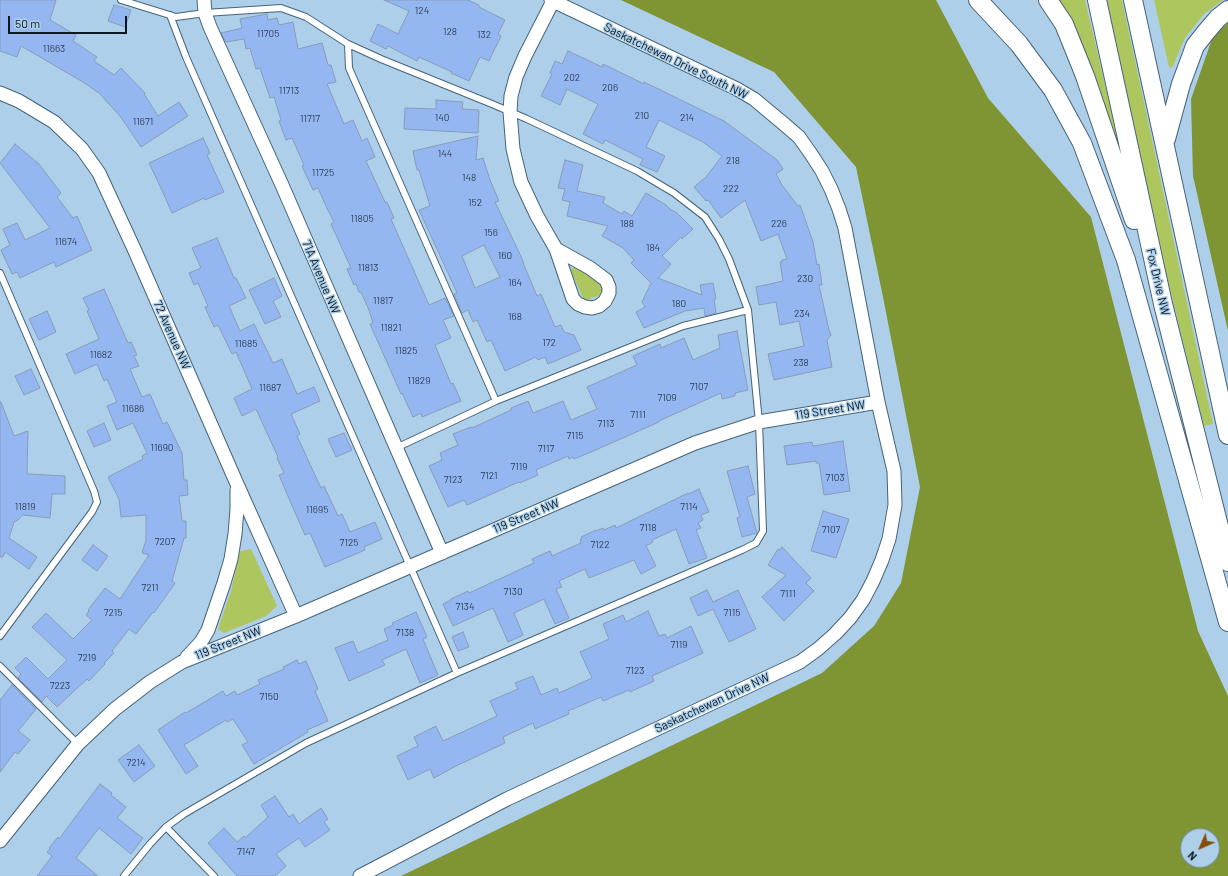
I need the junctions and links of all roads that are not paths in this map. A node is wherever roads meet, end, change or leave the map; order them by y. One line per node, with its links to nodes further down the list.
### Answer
1 (120, 0): 9 (lane)
2 (552, 0): 12 (street, Saskatchewan Drive South NW); 19 (street, Saskatchewan Drive South NW)
3 (978, 0): 28 (main road)
4 (1048, 0): 16 (main road)
5 (1097, 0): 16 (main road, Fox Drive NW)
6 (1133, 0): 13 (main road)
7 (204, 6): 9 (lane); 10 (lane); 22 (street, 71A Avenue NW)
8 (1228, 10): 13 (main road)
9 (170, 15): 26 (lane)
10 (348, 44): 12 (lane); 18 (lane)
11 (0, 93): 23 (street, 72 Avenue NW)
12 (510, 112): 14 (street, Saskatchewan Drive South NW); 17 (lane)
13 (1165, 144): 21 (main road)
14 (556, 249): 14 (street, Saskatchewan Drive South NW)
15 (0, 273): 29 (lane)
16 (1163, 304): 25 (main road, Fox Drive NW)
17 (748, 310): 18 (lane); 20 (lane)
18 (496, 401): 22 (lane)
19 (878, 402): 20 (street, 119 Street NW); 38 (street, Saskatchewan Drive NW)
20 (759, 422): 24 (street, 119 Street NW); 32 (lane)
21 (1228, 434)
22 (396, 448): 24 (street, 71A Avenue NW)
23 (237, 484): 27 (street, 72 Avenue NW); 30 (street, 119 Street NW)
24 (442, 553): 26 (street, 119 Street NW)
25 (1228, 562)
26 (409, 567): 27 (street, 119 Street NW); 32 (lane)
27 (296, 616): 30 (street, 119 Street NW)
28 (1228, 622)
29 (0, 636)
30 (182, 662): 33 (street, 119 Street NW)
31 (0, 666): 33 (lane)
32 (457, 673): 34 (lane)
33 (78, 744): 35 (street, 119 Street NW)
34 (166, 827): 36 (lane); 37 (lane)
35 (0, 841)
36 (124, 876)
37 (214, 876)
38 (360, 876)

